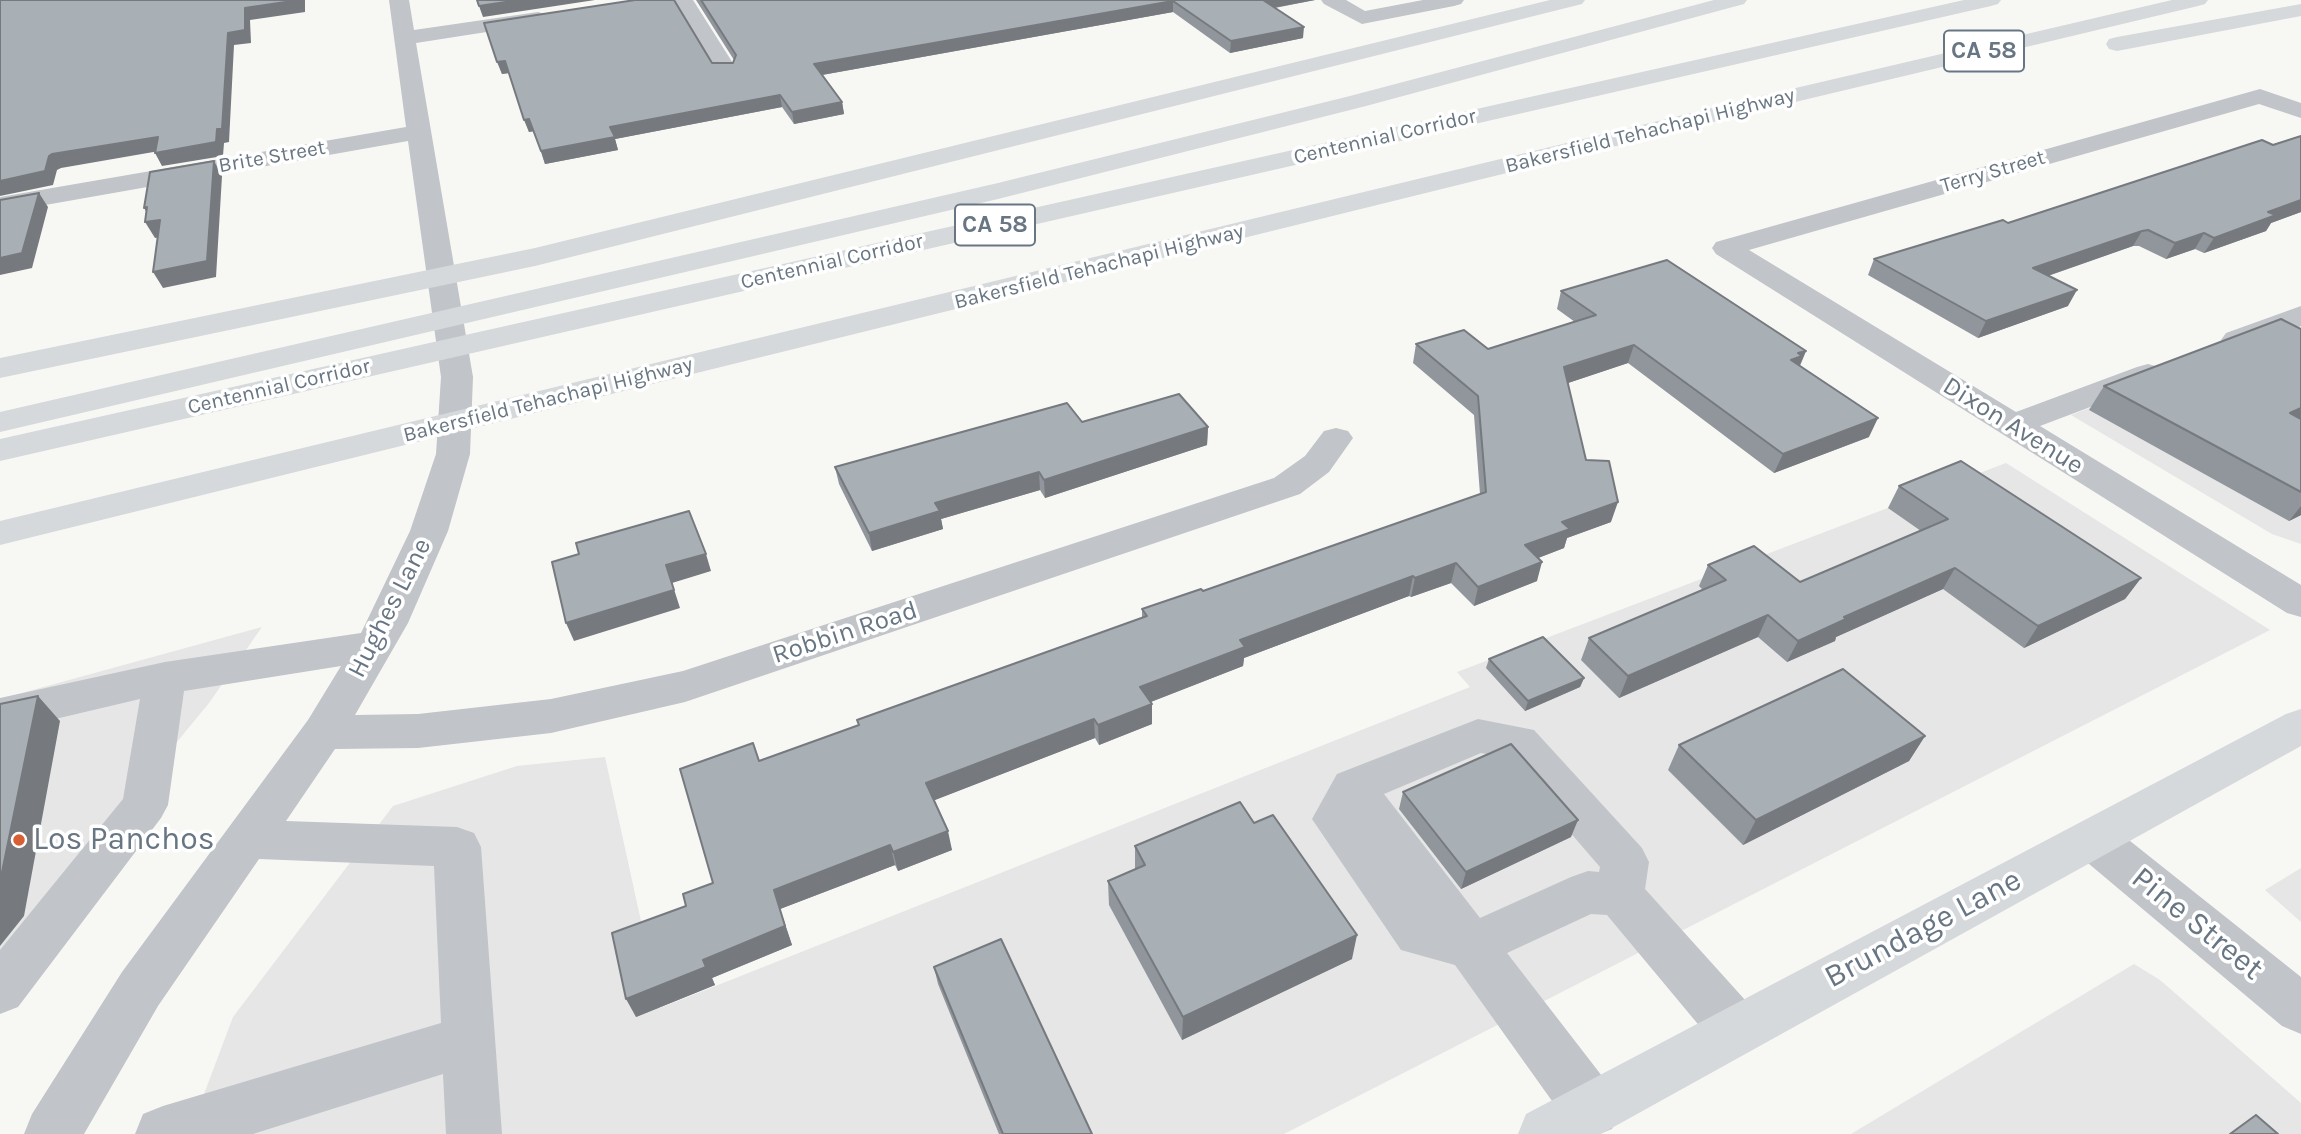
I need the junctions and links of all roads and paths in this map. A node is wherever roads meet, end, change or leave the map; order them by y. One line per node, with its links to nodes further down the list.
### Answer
1 (399, 0): 11 (street, Hughes Lane)
2 (683, 0): 12 (street)
3 (1331, 0): 4 (street)
4 (1454, 0)
5 (1575, 0): 21 (main road)
6 (1737, 0): 22 (main road)
7 (1991, 0): 25 (main road, Centennial Corridor / CA 58)
8 (2198, 0): 13 (main road, Bakersfield Tehachapi Highway / CA 58)
9 (2301, 10): 13 (main road)
10 (557, 15): 11 (street)
11 (405, 38): 15 (street, Hughes Lane)
12 (725, 68)
13 (1770, 101): 26 (main road, Bakersfield Tehachapi Highway / CA 58)
14 (2301, 111): 17 (street, Terry Street)
15 (420, 131): 16 (street, Brite Street); 28 (street, Hughes Lane)
16 (0, 205)
17 (1726, 248): 23 (street, Dixon Avenue)
18 (2301, 315): 19 (street)
19 (2213, 349)
20 (2176, 363): 23 (street)
21 (0, 368)
22 (0, 422)
23 (2013, 425): 27 (street, Dixon Avenue)
24 (1336, 438): 32 (street, Robbin Road)
25 (0, 450)
26 (0, 533)
27 (2301, 603)
28 (374, 646): 29 (street); 32 (street, Hughes Lane)
29 (165, 678): 30 (street); 37 (street)
30 (0, 715)
31 (2301, 726): 34 (main road, Brundage Lane)
32 (323, 732): 33 (street, Hughes Lane)
33 (247, 839): 40 (street); 42 (street, Hughes Lane)
34 (2093, 839): 38 (street, Pine Street); 39 (main road, Brundage Lane)
35 (1620, 895): 36 (street); 36 (street); 39 (street)
36 (1471, 946): 41 (street)
37 (0, 990)
38 (2301, 1010)
39 (1736, 1029): 41 (main road, Brundage Lane)
40 (468, 1041): 43 (street); 44 (street)
41 (1592, 1109): 45 (main road, Brundage Lane)
42 (52, 1134)
43 (163, 1134)
44 (474, 1134)
45 (1546, 1134)

